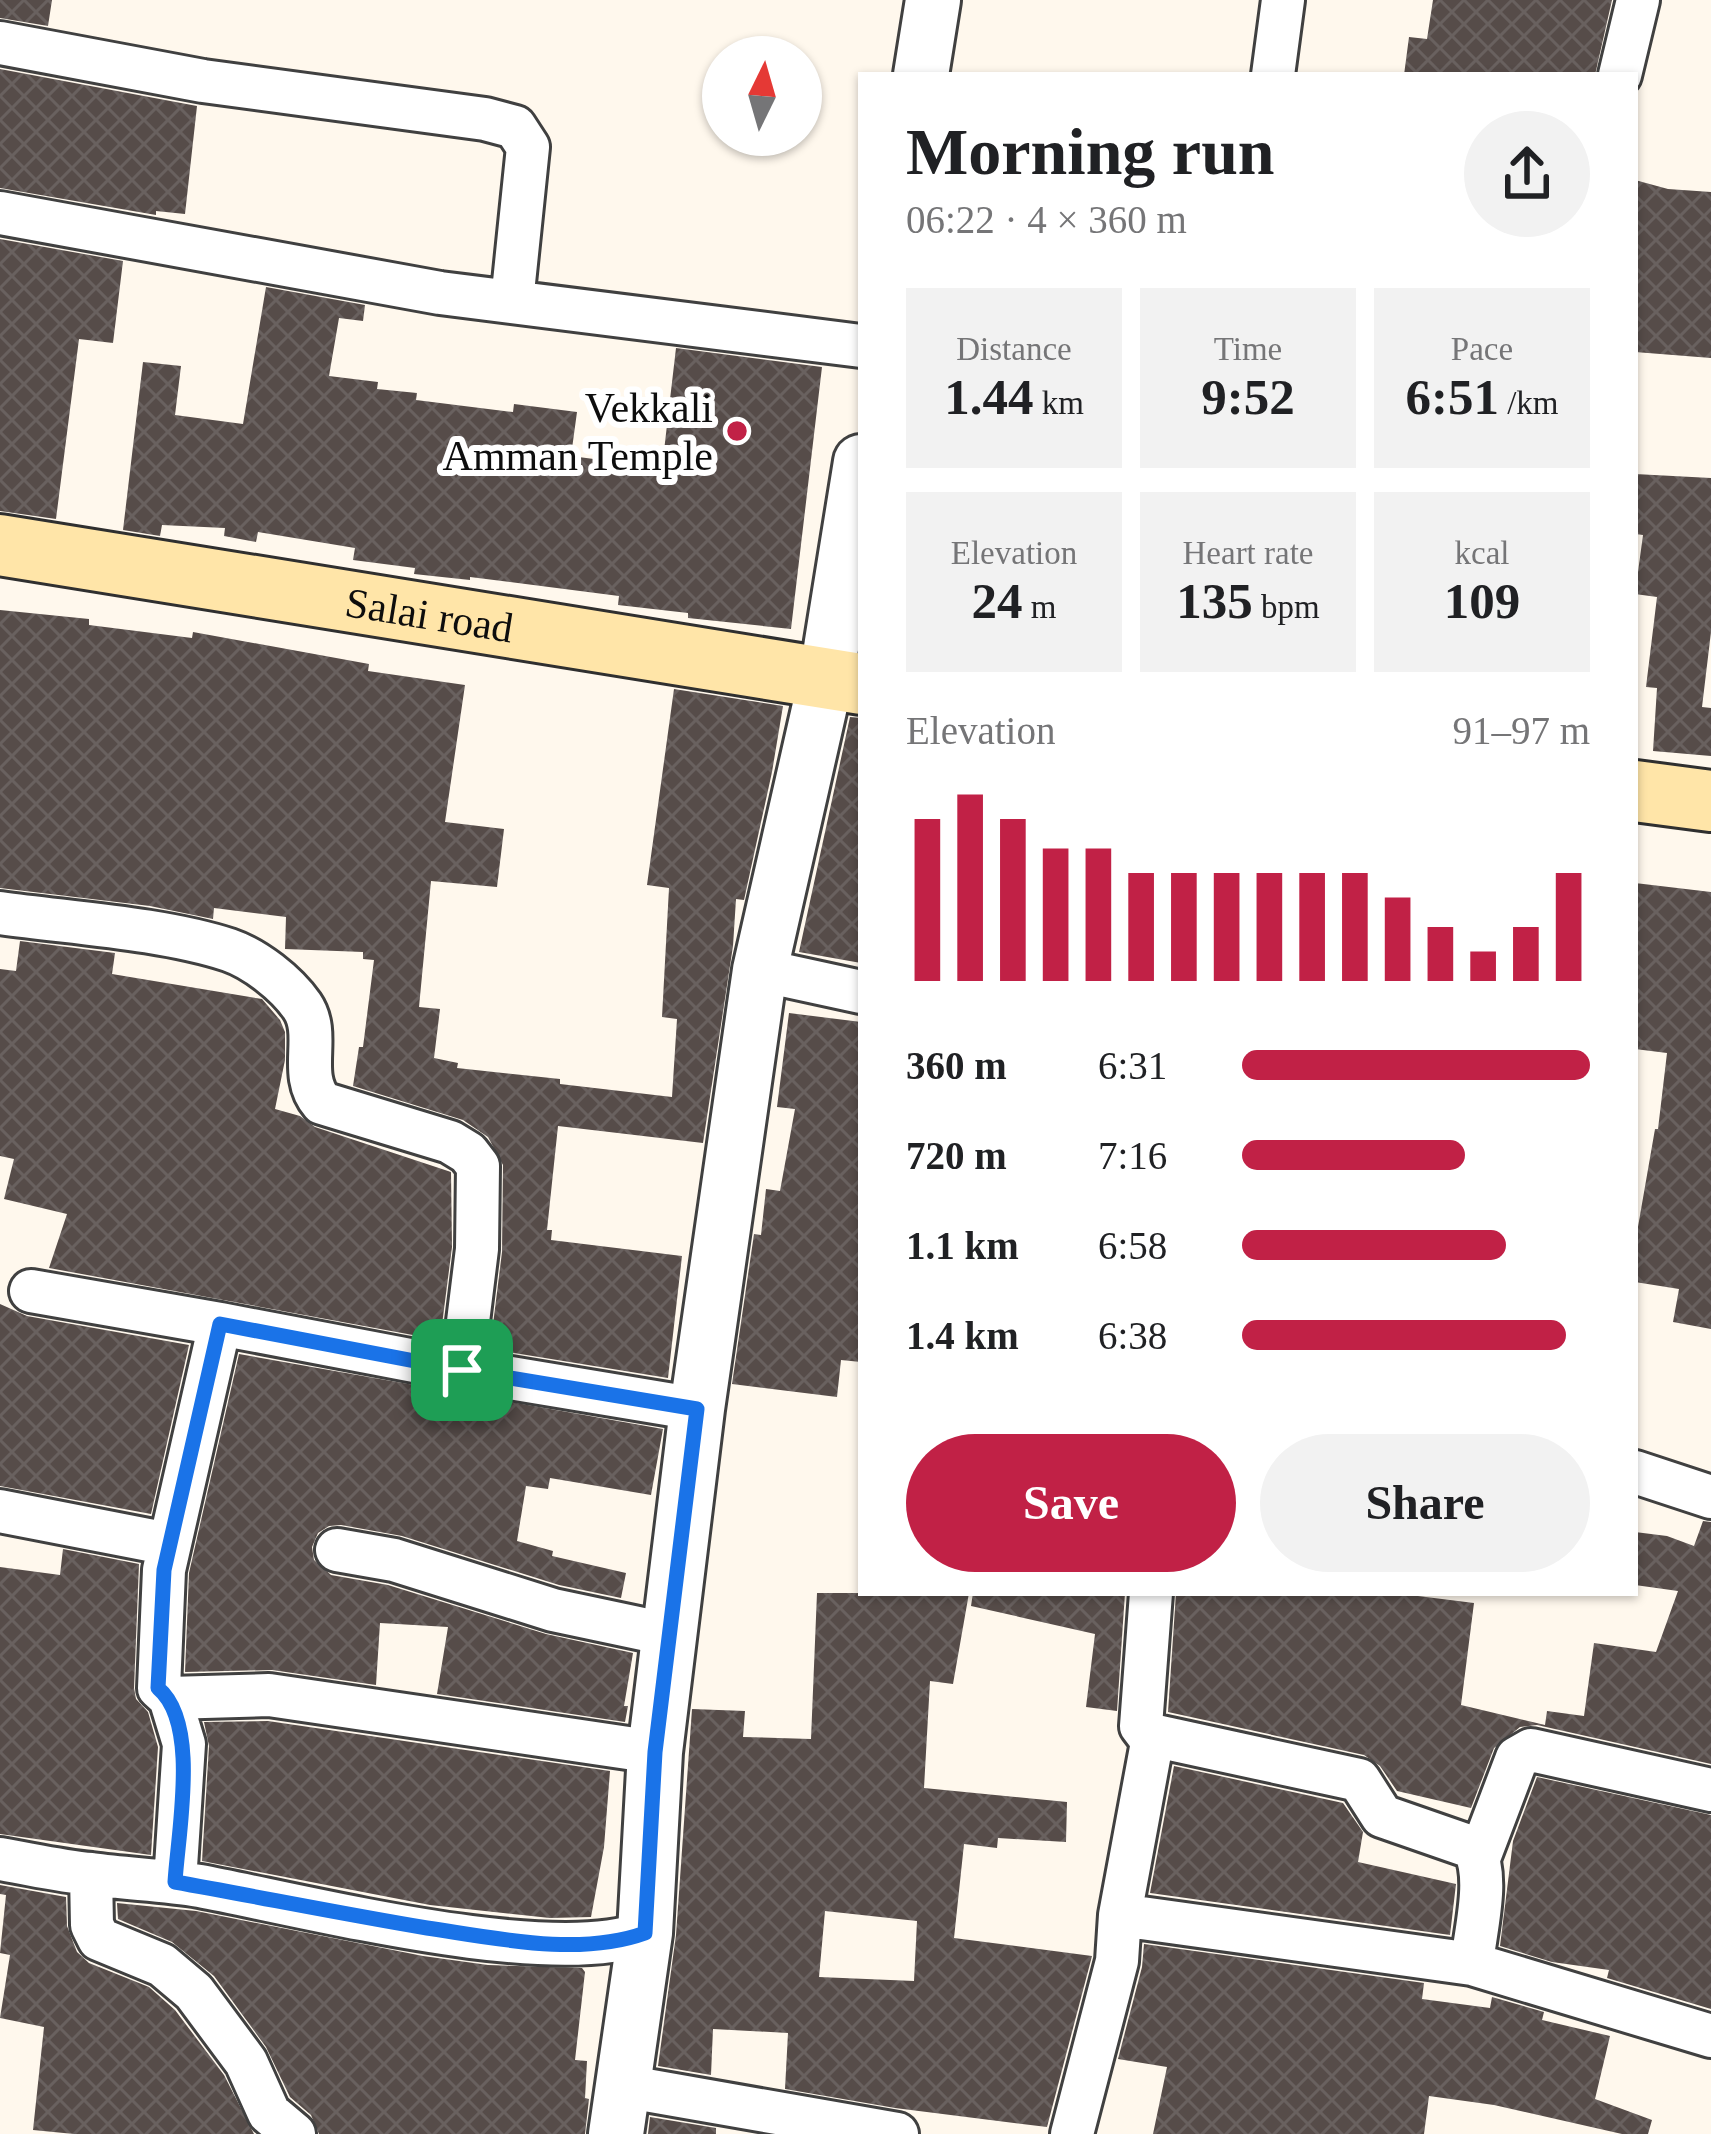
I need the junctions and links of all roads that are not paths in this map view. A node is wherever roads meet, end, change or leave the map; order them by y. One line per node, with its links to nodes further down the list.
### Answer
1 (933, 0): 5 (street)
2 (1282, 0): 6 (street)
3 (1637, 0): 7 (street)
4 (0, 43): 9 (street)
5 (921, 72)
6 (1273, 72)
7 (1621, 72)
8 (0, 213): 9 (street)
9 (512, 302): 10 (street)
10 (858, 346)
11 (858, 499): 13 (street)
12 (0, 545): 13 (main road, Salai road)
13 (843, 682): 17 (street)
14 (1638, 791): 15 (main road)
15 (1711, 801)
16 (0, 913): 21 (street)
17 (760, 970): 18 (street); 22 (street)
18 (858, 991)
19 (31, 1291): 20 (street)
20 (220, 1324): 21 (street); 26 (street)
21 (462, 1370): 22 (street)
22 (697, 1409): 29 (street)
23 (1638, 1473): 24 (street)
24 (1711, 1497)
25 (0, 1510): 26 (street)
26 (169, 1544): 30 (street)
27 (337, 1550): 29 (street)
28 (1150, 1596): 31 (street)
29 (671, 1635): 32 (street)
30 (170, 1698): 32 (street); 37 (street)
31 (1153, 1736): 34 (street); 38 (street)
32 (655, 1752): 39 (street)
33 (1711, 1790): 34 (street)
34 (1479, 1858): 40 (street)
35 (0, 1859): 36 (street)
36 (91, 1874): 37 (street); 43 (street)
37 (175, 1882): 39 (street)
38 (1120, 1915): 40 (street); 45 (street)
39 (645, 1933): 42 (street)
40 (1472, 1964): 41 (street)
41 (1711, 2036)
42 (619, 2110): 44 (street)
43 (294, 2134)
44 (897, 2134)
45 (1072, 2134)

